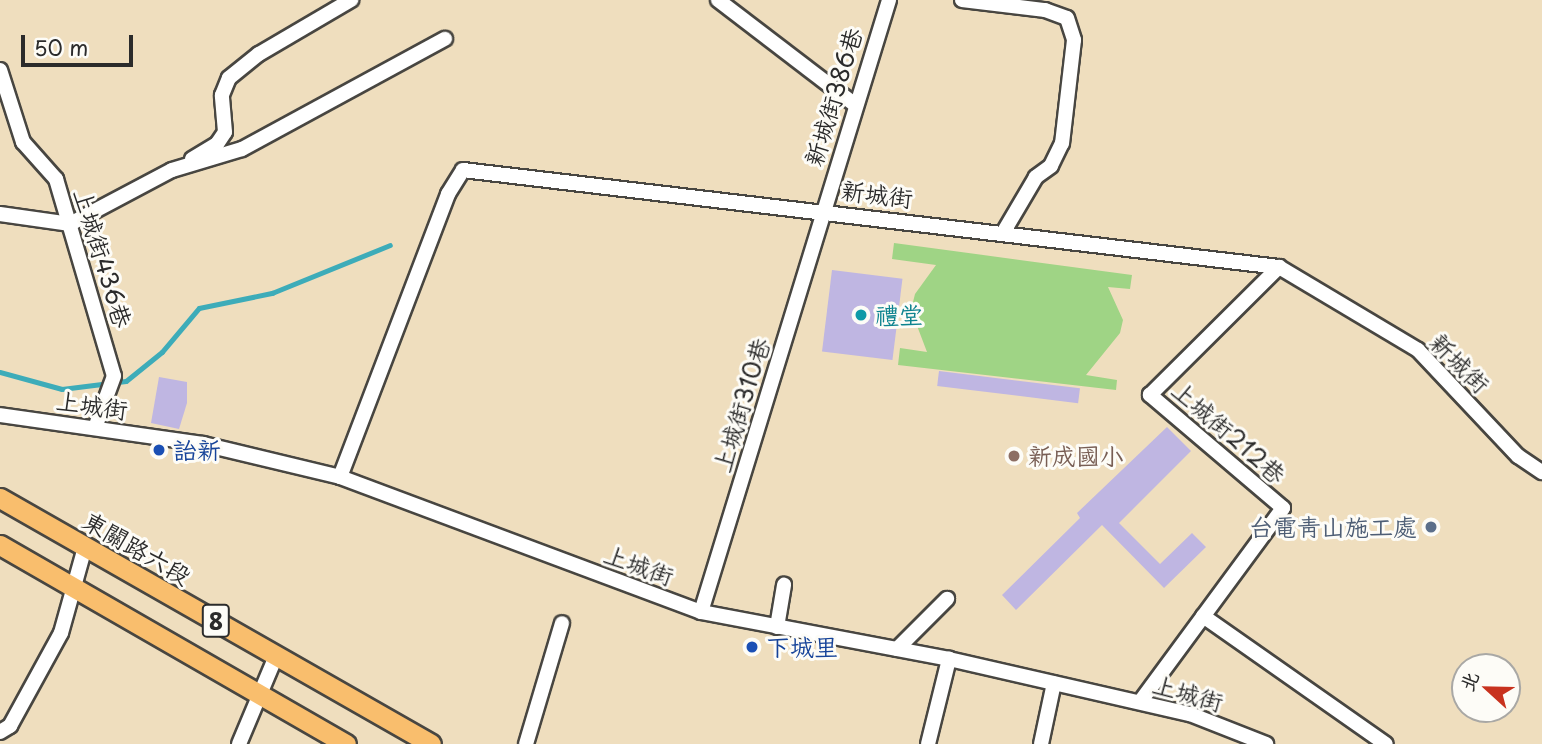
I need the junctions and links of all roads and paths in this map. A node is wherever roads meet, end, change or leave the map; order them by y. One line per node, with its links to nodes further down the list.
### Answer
1 (351, 0): 9 (street)
2 (718, 0): 8 (street)
3 (889, 0): 8 (street, 新城街386巷)
4 (962, 0): 5 (street)
5 (1045, 5): 13 (street)
6 (445, 39): 9 (street)
7 (0, 70): 12 (street, 上城街436巷)
8 (854, 104): 10 (street, 新城街386巷)
9 (172, 170): 12 (street)
10 (825, 211): 13 (street, 新城街); 18 (street, 新城街); 25 (street, 上城街310巷)
11 (0, 214): 12 (street)
12 (70, 224): 16 (street, 上城街436巷)
13 (1003, 233): 14 (street, 新城街)
14 (1279, 267): 17 (street, 新城街); 26 (street, 上城街212巷)
15 (0, 415): 16 (street, 上城街)
16 (95, 428): 18 (street, 上城街)
17 (1542, 472)
18 (340, 477): 25 (street, 上城街)
19 (0, 498): 21 (main road, 東關路六段 / 8)
20 (0, 545): 23 (main road, 8)
21 (85, 547): 23 (street); 30 (main road, 東關路六段 / 8)
22 (784, 585): 28 (street)
23 (71, 587): 33 (main road, 8); 35 (street)
24 (947, 599): 29 (street)
25 (701, 612): 28 (street, 上城街)
26 (1203, 616): 34 (street, 上城街212巷); 43 (street)
27 (562, 623): 39 (street)
28 (777, 627): 29 (street, 上城街)
29 (897, 649): 31 (street, 上城街)
30 (276, 656): 33 (street); 38 (main road, 東關路六段 / 8)
31 (949, 659): 32 (street, 上城街); 40 (street)
32 (1054, 683): 34 (street, 上城街); 41 (street)
33 (258, 694): 36 (street); 37 (main road, 8)
34 (1140, 702): 42 (street, 上城街)
35 (0, 732)
36 (239, 744)
37 (346, 744)
38 (431, 744)
39 (526, 744)
40 (928, 744)
41 (1041, 744)
42 (1265, 744)
43 (1386, 744)

